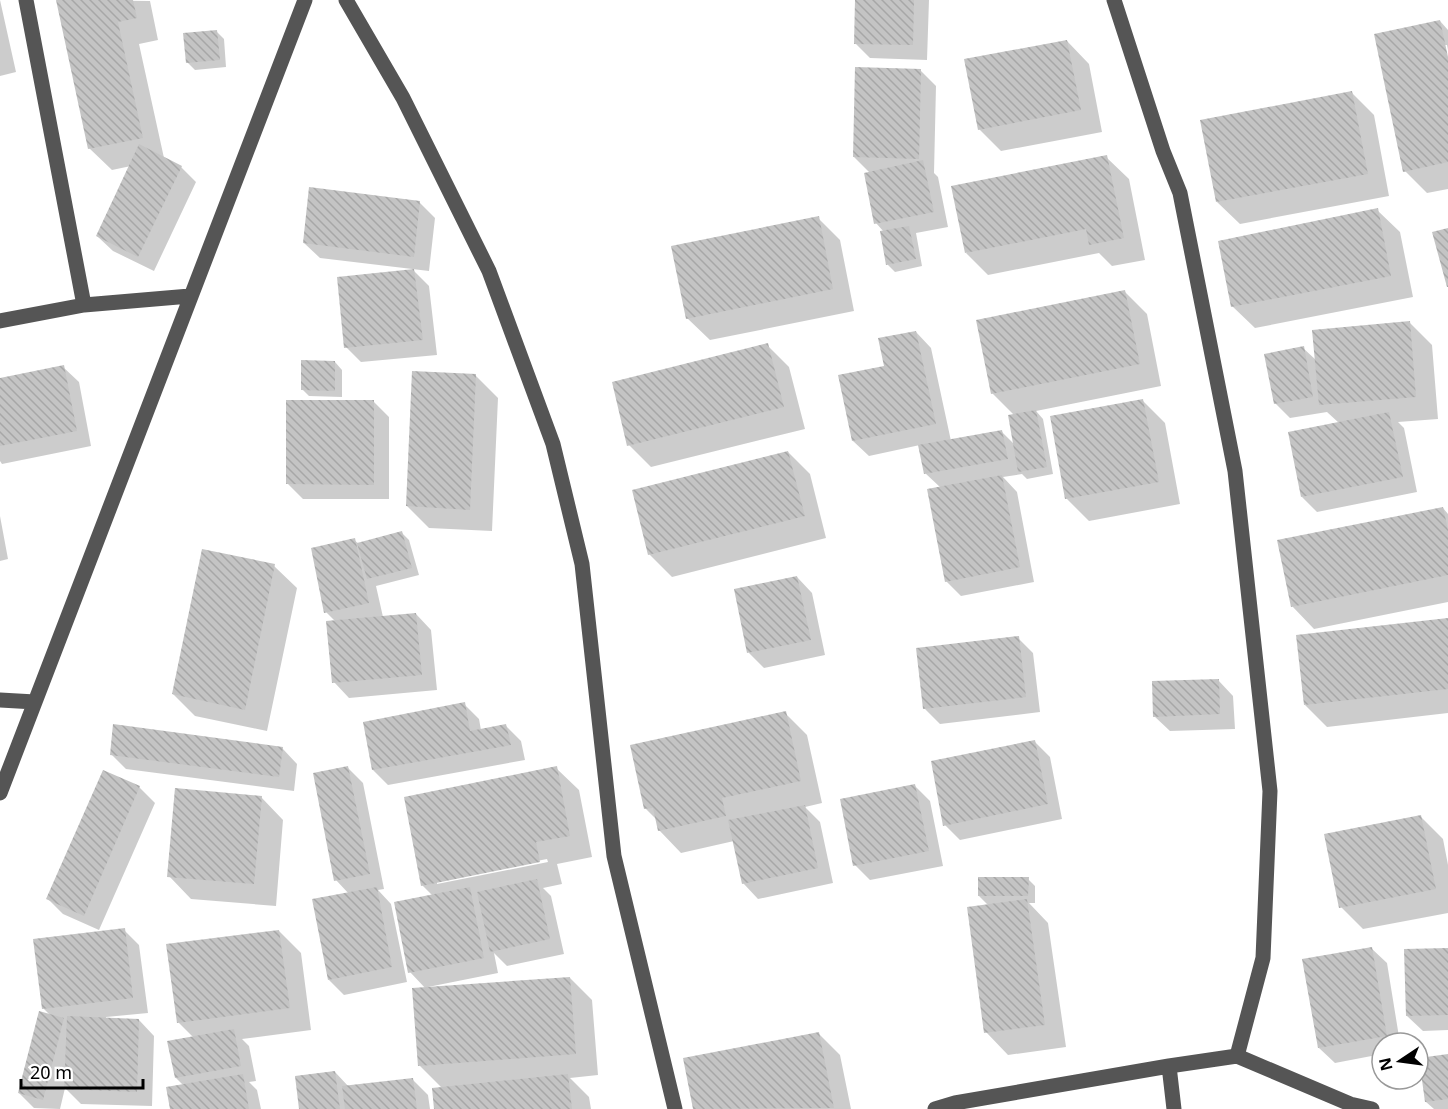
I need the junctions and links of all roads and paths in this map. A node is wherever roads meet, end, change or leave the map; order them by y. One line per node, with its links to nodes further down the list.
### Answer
1 (26, 0): 6 (street)
2 (305, 0): 5 (street)
3 (346, 0): 13 (street)
4 (1114, 0): 11 (street)
5 (190, 296): 6 (street); 9 (street)
6 (84, 304): 7 (street)
7 (0, 321)
8 (0, 700): 9 (street)
9 (35, 702): 10 (street)
10 (0, 793)
11 (1237, 1056): 12 (street); 16 (street)
12 (1169, 1066): 14 (street); 15 (street)
13 (675, 1109)
14 (935, 1109)
15 (1174, 1109)
16 (1372, 1109)

